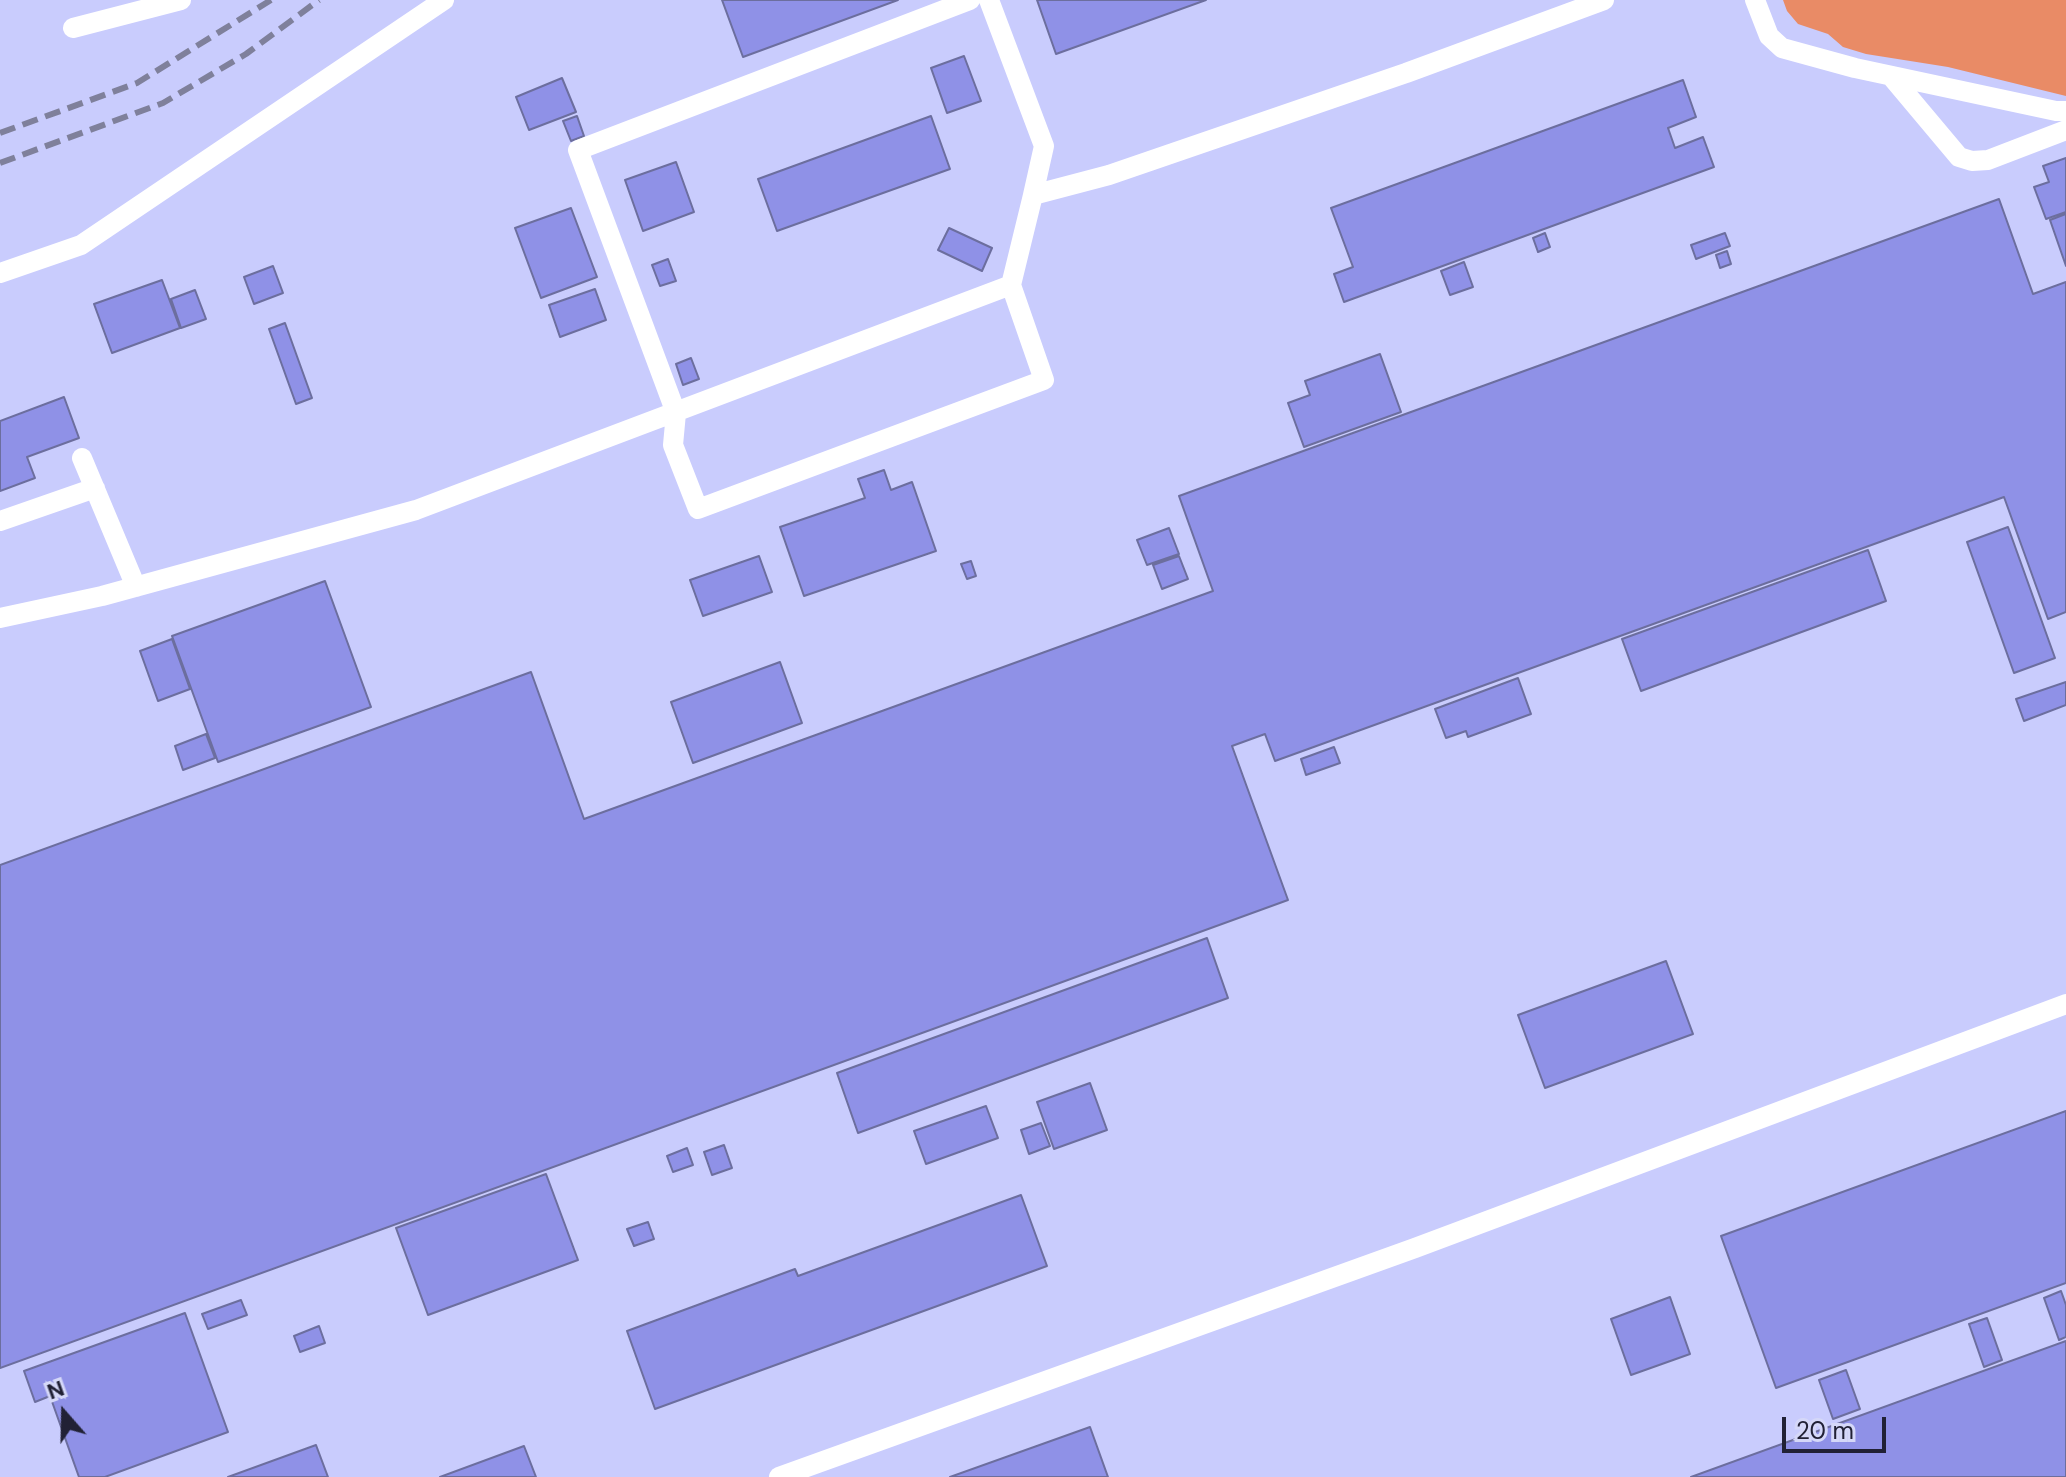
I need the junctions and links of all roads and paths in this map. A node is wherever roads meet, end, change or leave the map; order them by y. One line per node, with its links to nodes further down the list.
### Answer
1 (181, 0): 7 (lane)
2 (444, 0): 12 (lane)
3 (970, 0): 14 (lane)
4 (989, 0): 11 (lane)
5 (1604, 0): 11 (lane)
6 (1755, 0): 8 (lane)
7 (73, 28)
8 (1891, 76): 9 (lane); 10 (lane)
9 (2066, 111)
10 (2066, 130)
11 (1033, 195): 13 (lane)
12 (0, 273)
13 (1011, 285): 14 (lane); 14 (lane)
14 (676, 413): 18 (lane)
15 (82, 458): 16 (lane)
16 (95, 488): 17 (lane); 18 (lane)
17 (0, 521)
18 (136, 587): 19 (lane)
19 (0, 618)
20 (2066, 1004): 21 (lane)
21 (779, 1477)

